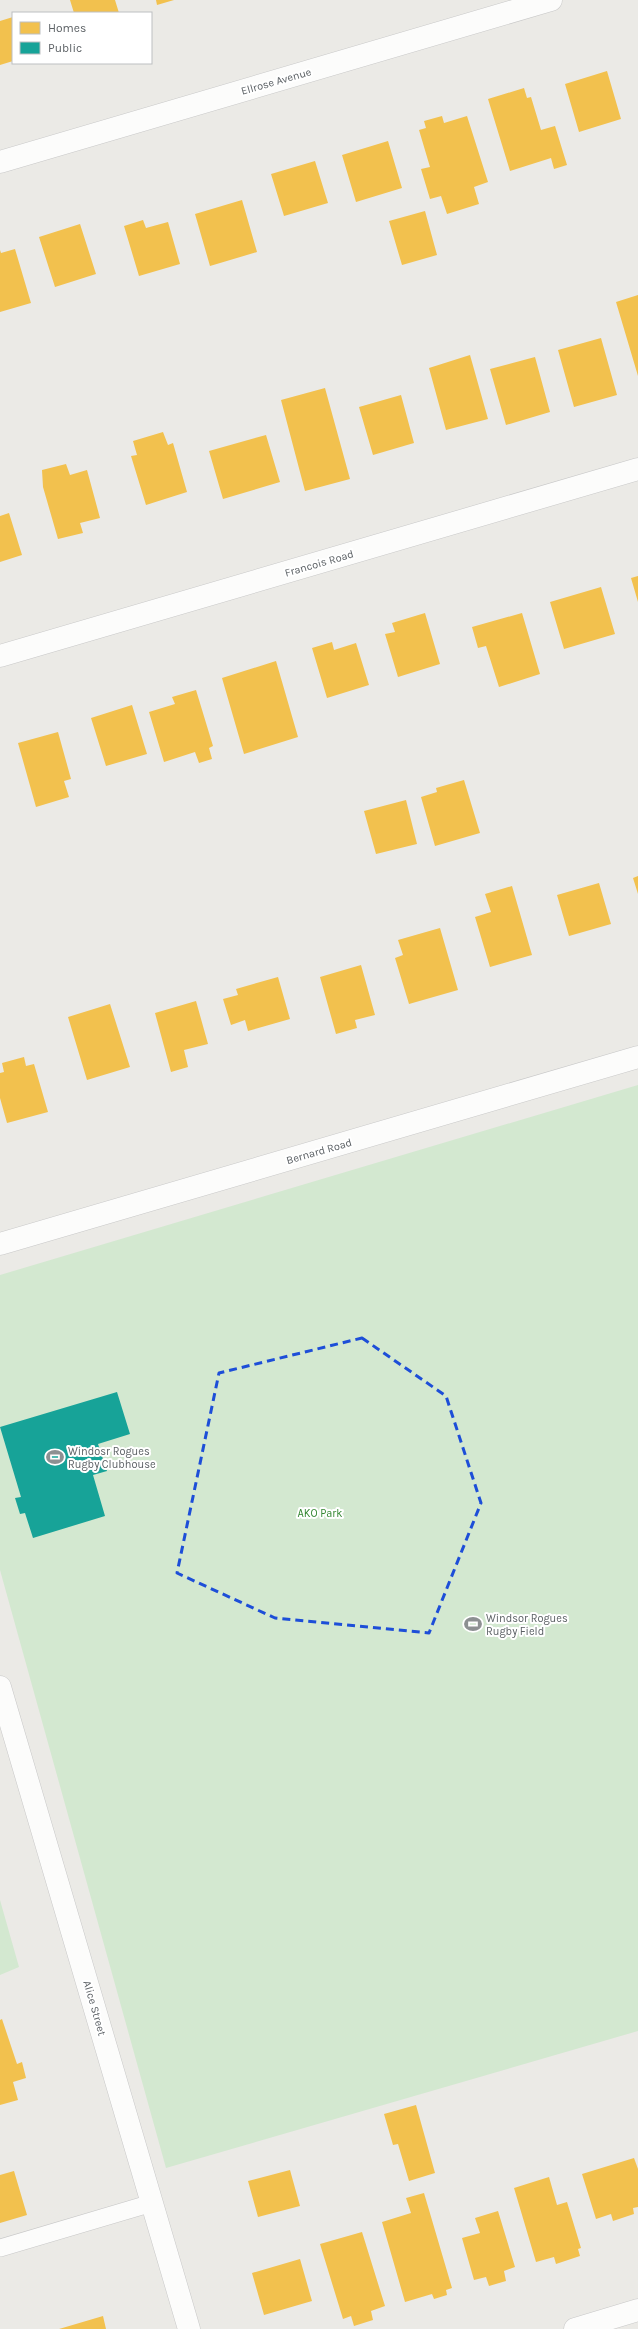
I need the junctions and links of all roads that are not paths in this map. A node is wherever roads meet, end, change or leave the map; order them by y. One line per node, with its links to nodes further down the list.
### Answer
1 (551, 0): 2 (street, Ellrose Avenue)
2 (0, 162)
3 (638, 469): 4 (street, Francois Road)
4 (0, 656)
5 (638, 1057): 6 (street, Bernard Road)
6 (0, 1244)
7 (0, 1687): 8 (street, Alice Street)
8 (152, 2203): 9 (lane); 11 (street, Alice Street)
9 (0, 2248)
10 (638, 2310): 12 (street)
11 (189, 2329)
12 (575, 2329)

